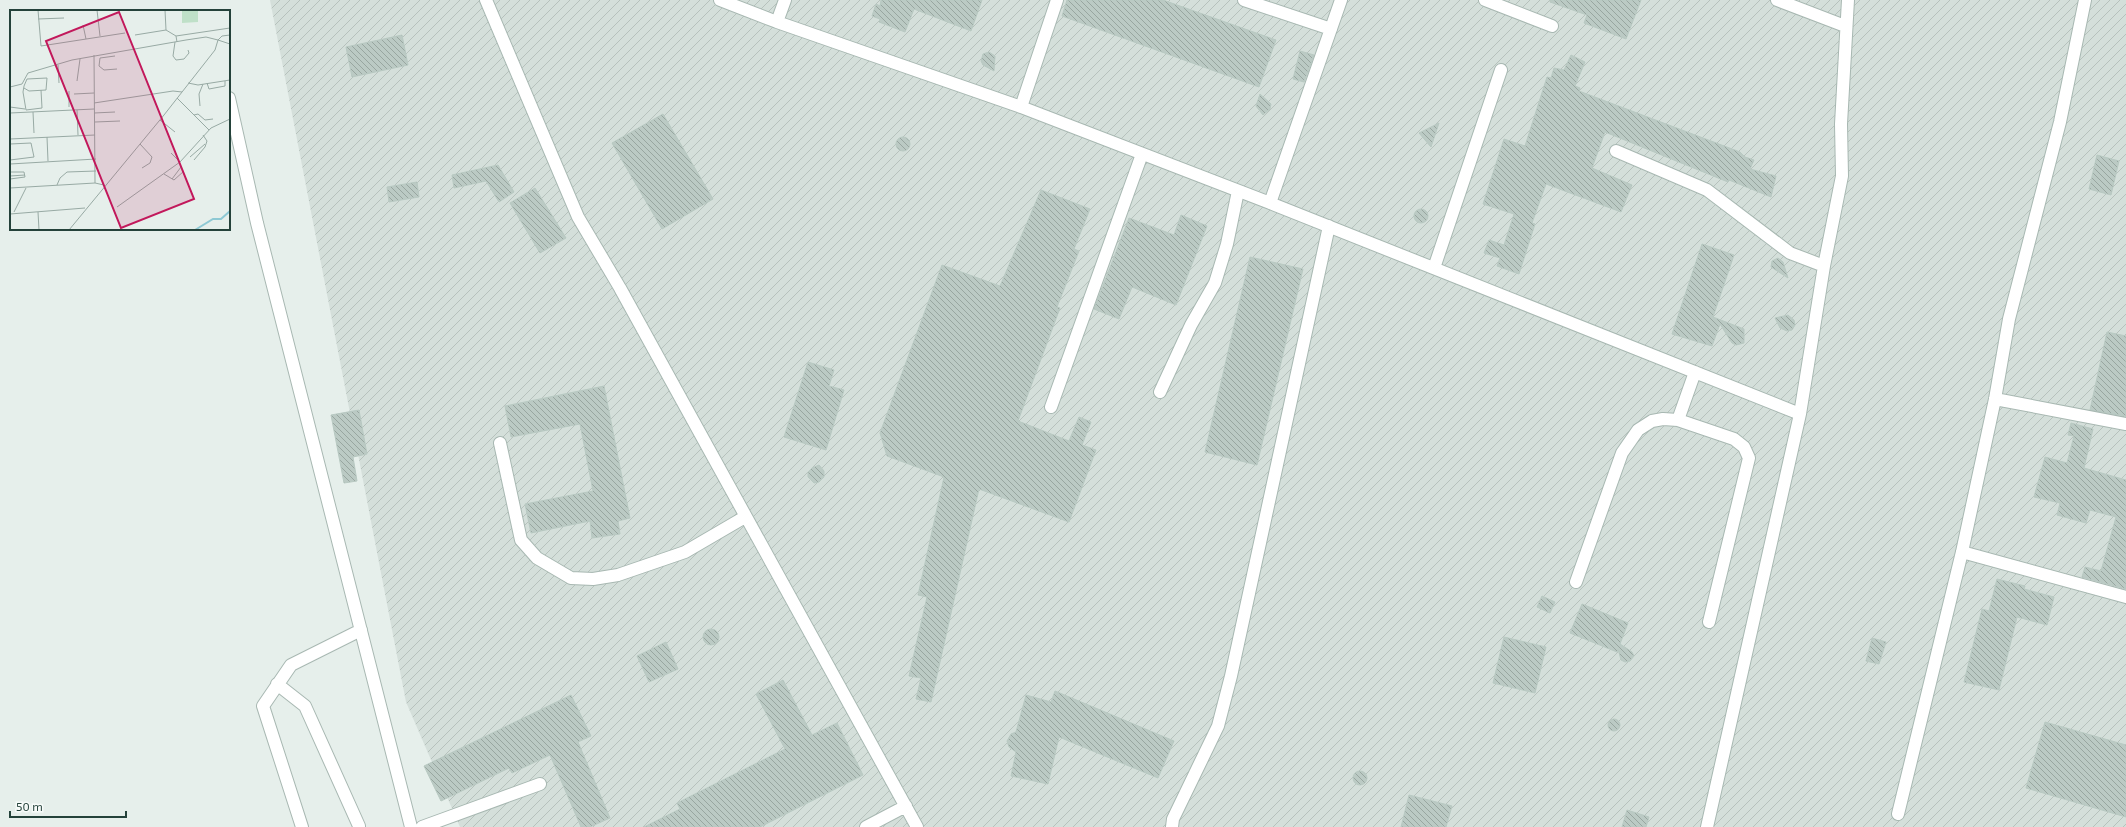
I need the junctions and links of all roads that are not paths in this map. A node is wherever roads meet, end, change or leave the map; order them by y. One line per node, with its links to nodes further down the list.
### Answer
1 (486, 0): 33 (street)
2 (720, 0): 11 (street)
3 (785, 0): 11 (street)
4 (1057, 0): 17 (street)
5 (1244, 0): 14 (street)
6 (1341, 0): 14 (street)
7 (1485, 0): 12 (street)
8 (1777, 0): 13 (street)
9 (1848, 0): 13 (street)
10 (2085, 0): 27 (street)
11 (777, 22): 17 (street)
12 (1552, 26)
13 (1845, 26): 23 (street)
14 (1331, 29): 21 (street)
15 (1501, 70): 24 (street)
16 (230, 102): 38 (street)
17 (1021, 107): 19 (street)
18 (1616, 151): 23 (street)
19 (1142, 154): 20 (street); 28 (street)
20 (1238, 191): 21 (street); 26 (street)
21 (1270, 203): 22 (street)
22 (1329, 226): 24 (street); 49 (street)
23 (1824, 266): 29 (street)
24 (1434, 268): 25 (street)
25 (1695, 372): 29 (street); 30 (street)
26 (1160, 392)
27 (1995, 399): 31 (street); 34 (street)
28 (1051, 407)
29 (1800, 414): 50 (street)
30 (1678, 420): 35 (street); 37 (street)
31 (2126, 424)
32 (500, 442): 33 (street)
33 (745, 517): 41 (street)
34 (1962, 552): 36 (street); 42 (street)
35 (1576, 582)
36 (2126, 598)
37 (1709, 622)
38 (361, 630): 39 (street); 45 (street)
39 (277, 684): 43 (street); 44 (street)
40 (540, 784): 46 (street)
41 (906, 806): 47 (street); 48 (street)
42 (1898, 814)
43 (359, 826)
44 (302, 827)
45 (411, 827)
46 (422, 827)
47 (866, 827)
48 (917, 827)
49 (1172, 827)
50 (1707, 827)

